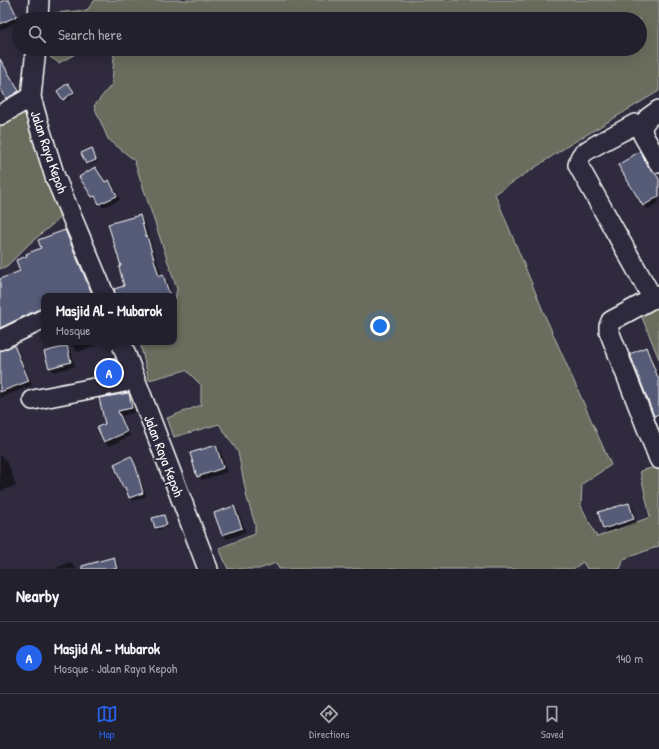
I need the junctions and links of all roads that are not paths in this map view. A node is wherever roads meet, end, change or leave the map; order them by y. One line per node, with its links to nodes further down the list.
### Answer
1 (39, 0): 2 (street)
2 (38, 12)
3 (35, 56): 4 (street)
4 (31, 97): 6 (street); 9 (street, Jalan Raya Kepoh)
5 (659, 110): 7 (street)
6 (0, 115)
7 (642, 126): 8 (street); 10 (street)
8 (659, 163)
9 (104, 293)
10 (656, 297): 16 (street)
11 (41, 320): 12 (street)
12 (0, 340)
13 (122, 345): 14 (street, Jalan Raya Kepoh)
14 (135, 380): 15 (street); 17 (street, Jalan Raya Kepoh)
15 (33, 400)
16 (659, 459)
17 (208, 569)

